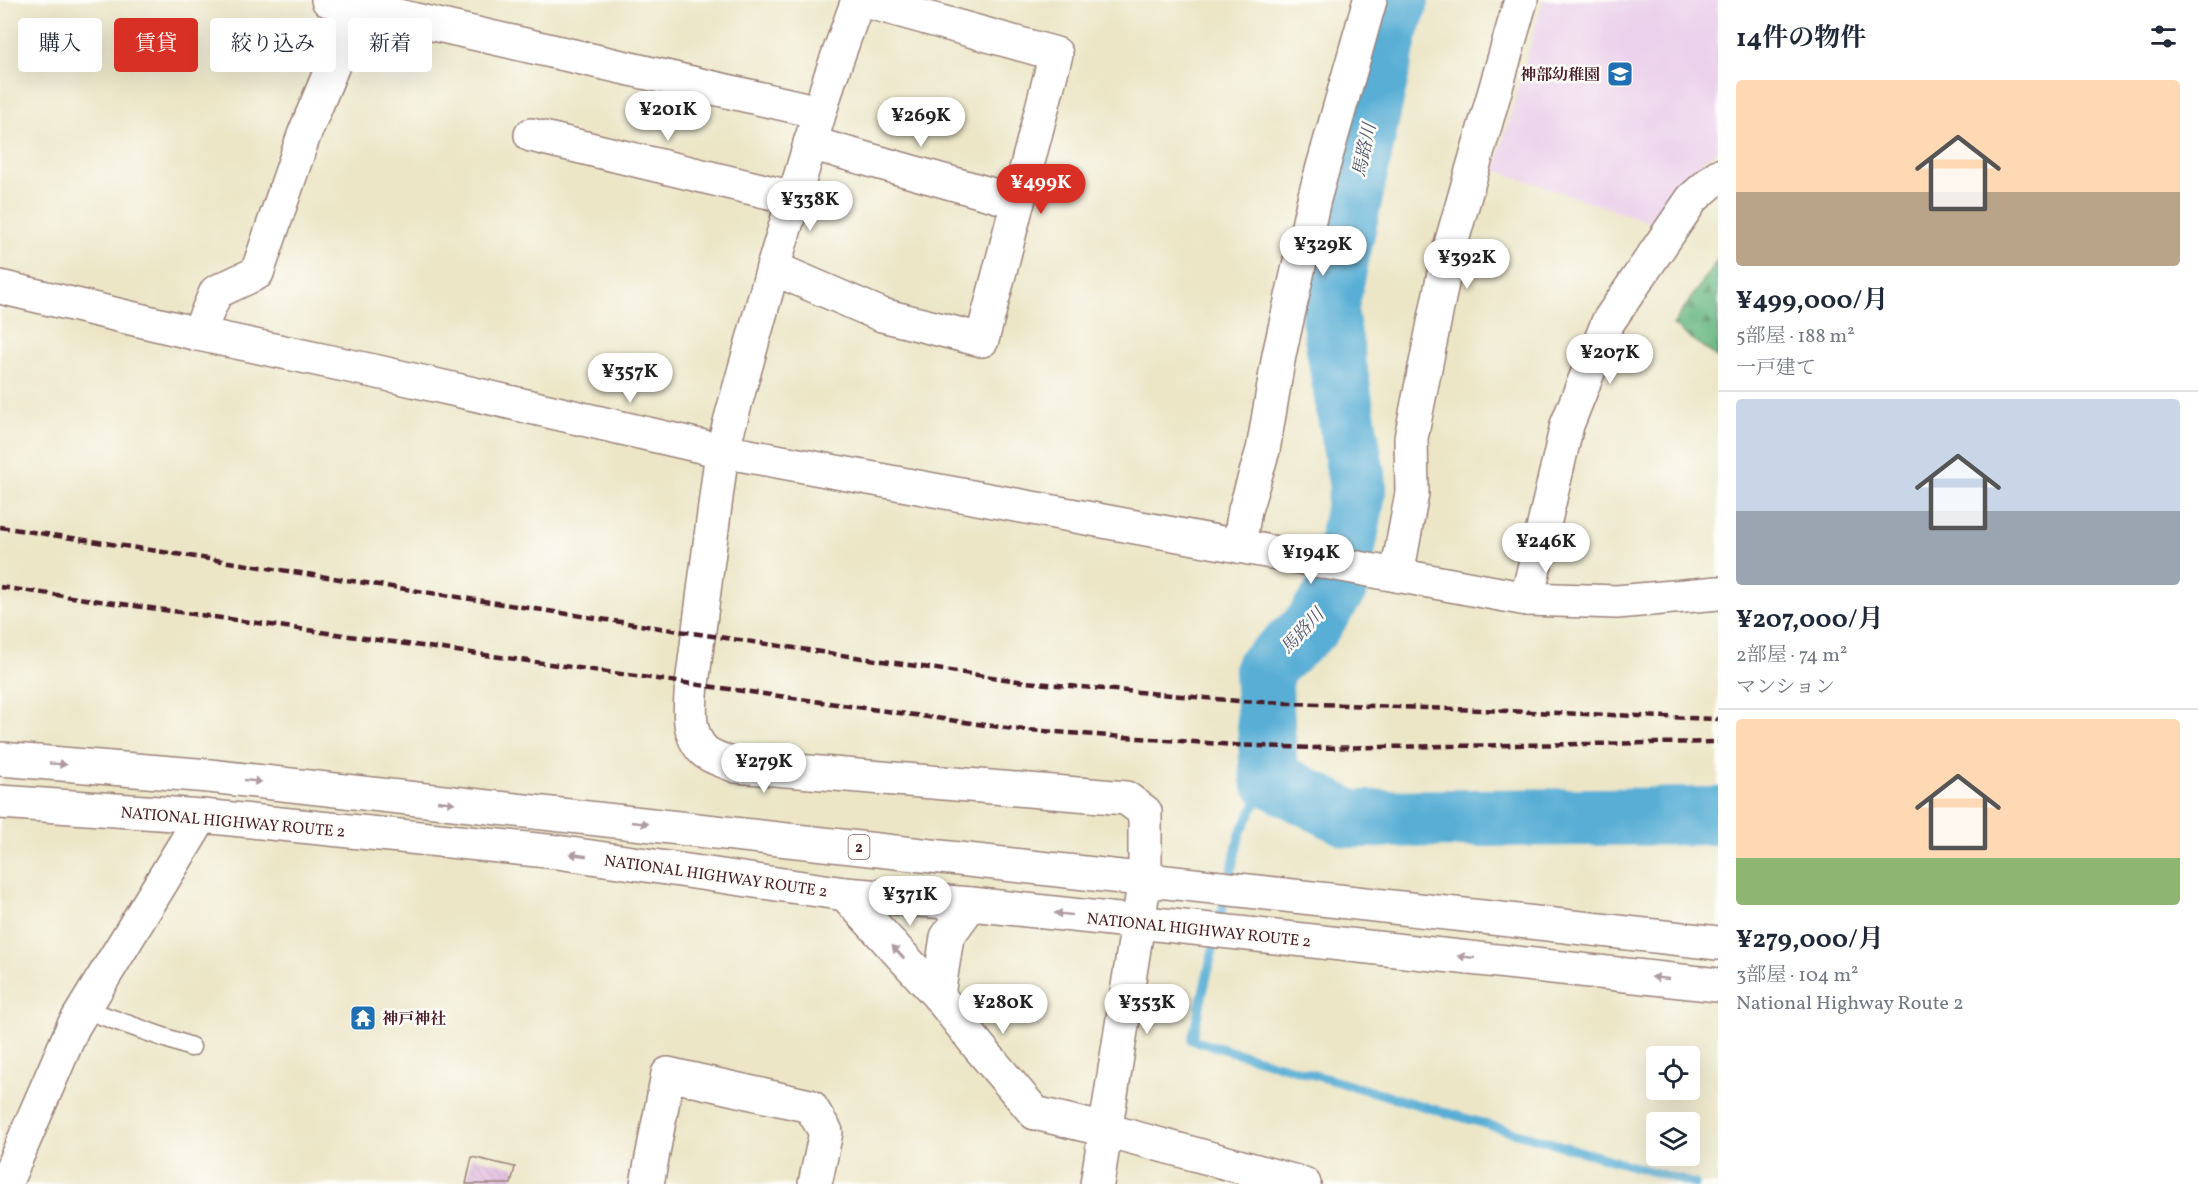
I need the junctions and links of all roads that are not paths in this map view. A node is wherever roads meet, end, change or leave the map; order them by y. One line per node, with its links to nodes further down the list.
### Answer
1 (860, 0): 5 (main road); 10 (main road)
2 (1370, 0): 15 (main road)
3 (1521, 0): 16 (main road)
4 (348, 3): 5 (main road); 13 (main road)
5 (819, 112): 7 (main road)
6 (531, 135): 9 (main road)
7 (810, 143): 9 (main road); 10 (main road)
8 (1718, 176): 18 (main road)
9 (794, 198): 11 (main road)
10 (1018, 202): 11 (main road)
11 (773, 268): 14 (main road)
12 (0, 287): 13 (main road)
13 (198, 334): 14 (main road)
14 (722, 451): 15 (main road); 22 (main road)
15 (1246, 547): 16 (main road)
16 (1388, 573): 18 (main road)
17 (1718, 593): 18 (main road)
18 (1527, 599)
19 (0, 759): 22 (main road, 2, one-way to 22)
20 (0, 802): 21 (main road, NATIONAL HIGHWAY ROUTE 2)
21 (202, 816): 23 (main road, NATIONAL HIGHWAY ROUTE 2, one-way to 21); 29 (main road)
22 (1145, 878): 25 (main road); 26 (main road, 2)
23 (845, 894): 24 (main road, NATIONAL HIGHWAY ROUTE 2); 28 (main road, one-way to 23)
24 (971, 904): 25 (main road, NATIONAL HIGHWAY ROUTE 2, one-way to 24); 28 (main road)
25 (1140, 922): 27 (main road, NATIONAL HIGHWAY ROUTE 2, one-way to 25); 31 (main road)
26 (1718, 943)
27 (1718, 985)
28 (938, 995): 31 (main road)
29 (84, 1009): 30 (lane); 32 (main road)
30 (191, 1047)
31 (1106, 1130): 35 (main road); 36 (main road)
32 (5, 1184)
33 (647, 1184): 34 (main road)
34 (815, 1184)
35 (1097, 1184)
36 (1304, 1184)

